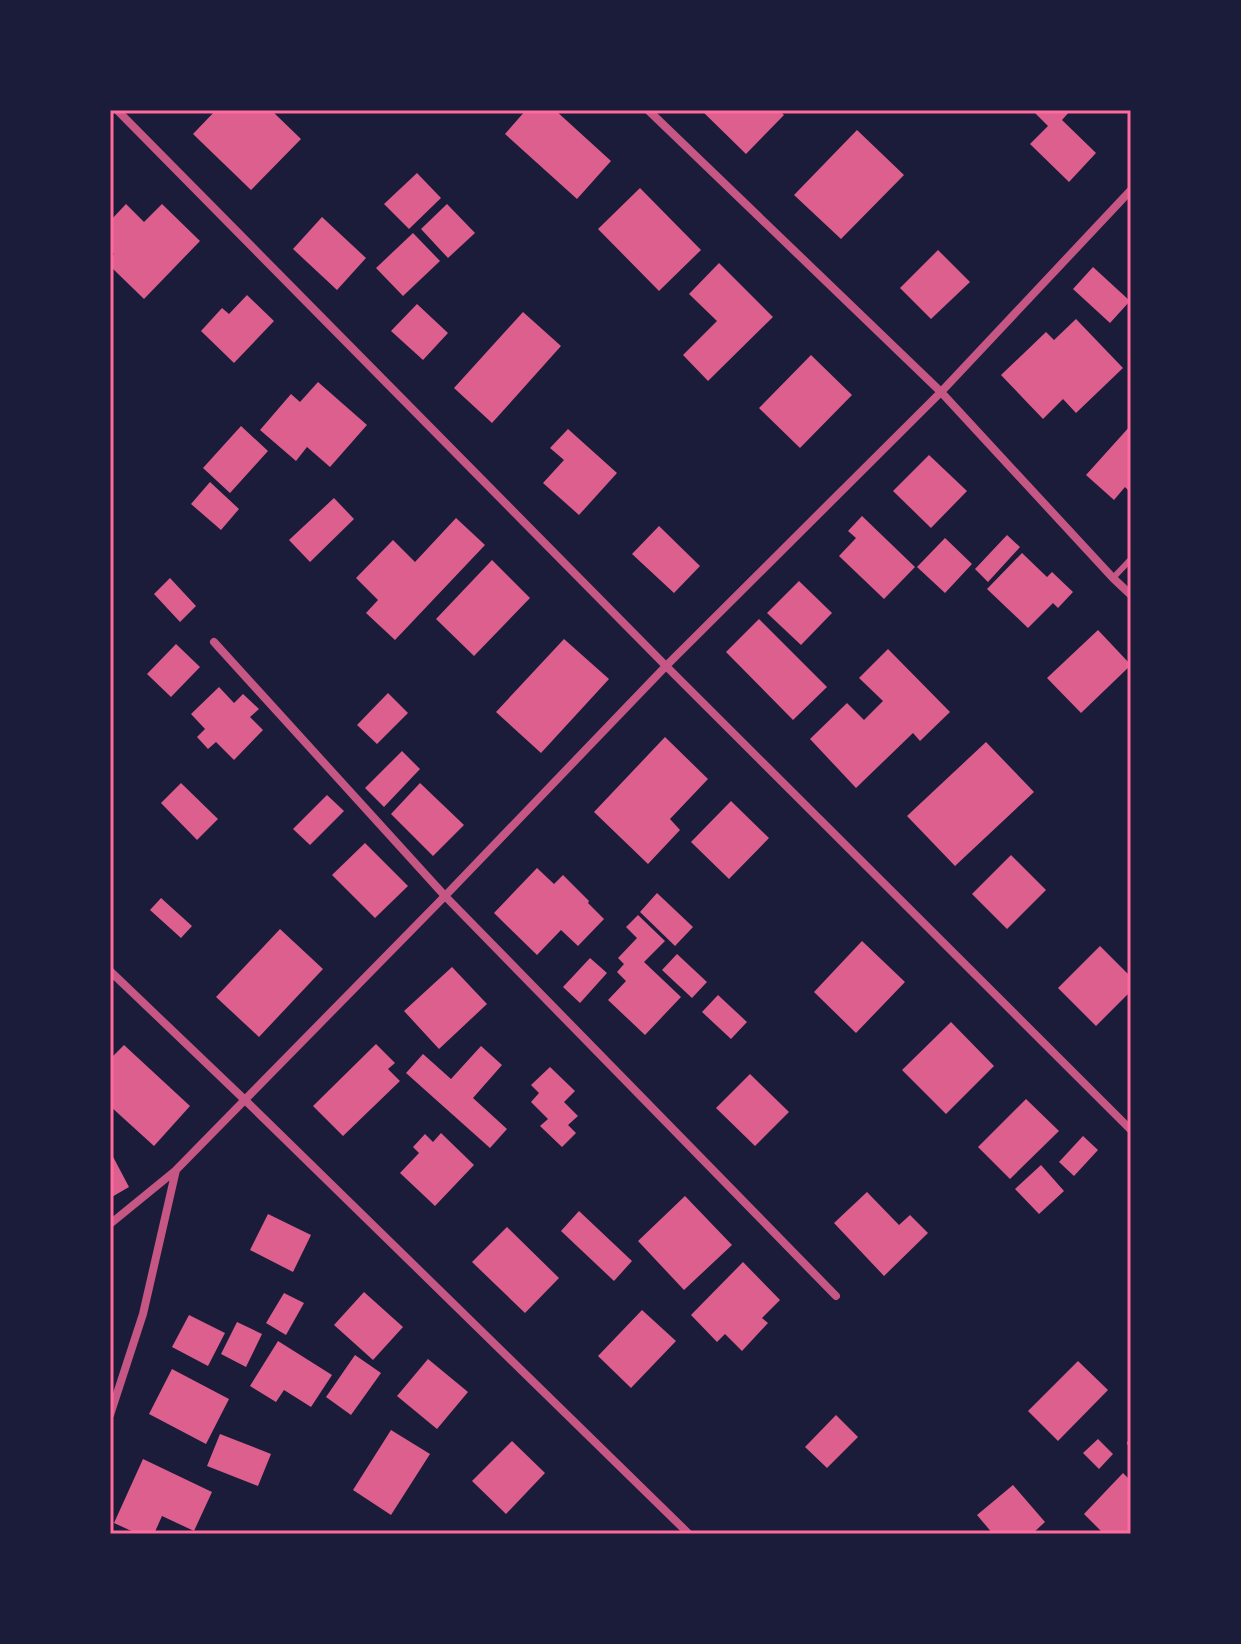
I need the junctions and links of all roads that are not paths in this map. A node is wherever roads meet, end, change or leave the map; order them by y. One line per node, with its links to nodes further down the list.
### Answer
1 (117, 110): 9 (street)
2 (648, 110): 4 (street)
3 (1131, 190): 4 (street)
4 (941, 392): 6 (street); 9 (street)
5 (1131, 559): 6 (lane)
6 (1113, 578): 7 (street)
7 (1131, 595)
8 (214, 642): 10 (street)
9 (666, 666): 10 (street); 13 (street)
10 (445, 896): 12 (street); 16 (street)
11 (110, 971): 12 (street)
12 (246, 1101): 14 (street); 18 (street)
13 (1131, 1130)
14 (176, 1170): 15 (street); 17 (street)
15 (110, 1224)
16 (836, 1296)
17 (110, 1415)
18 (689, 1534)

